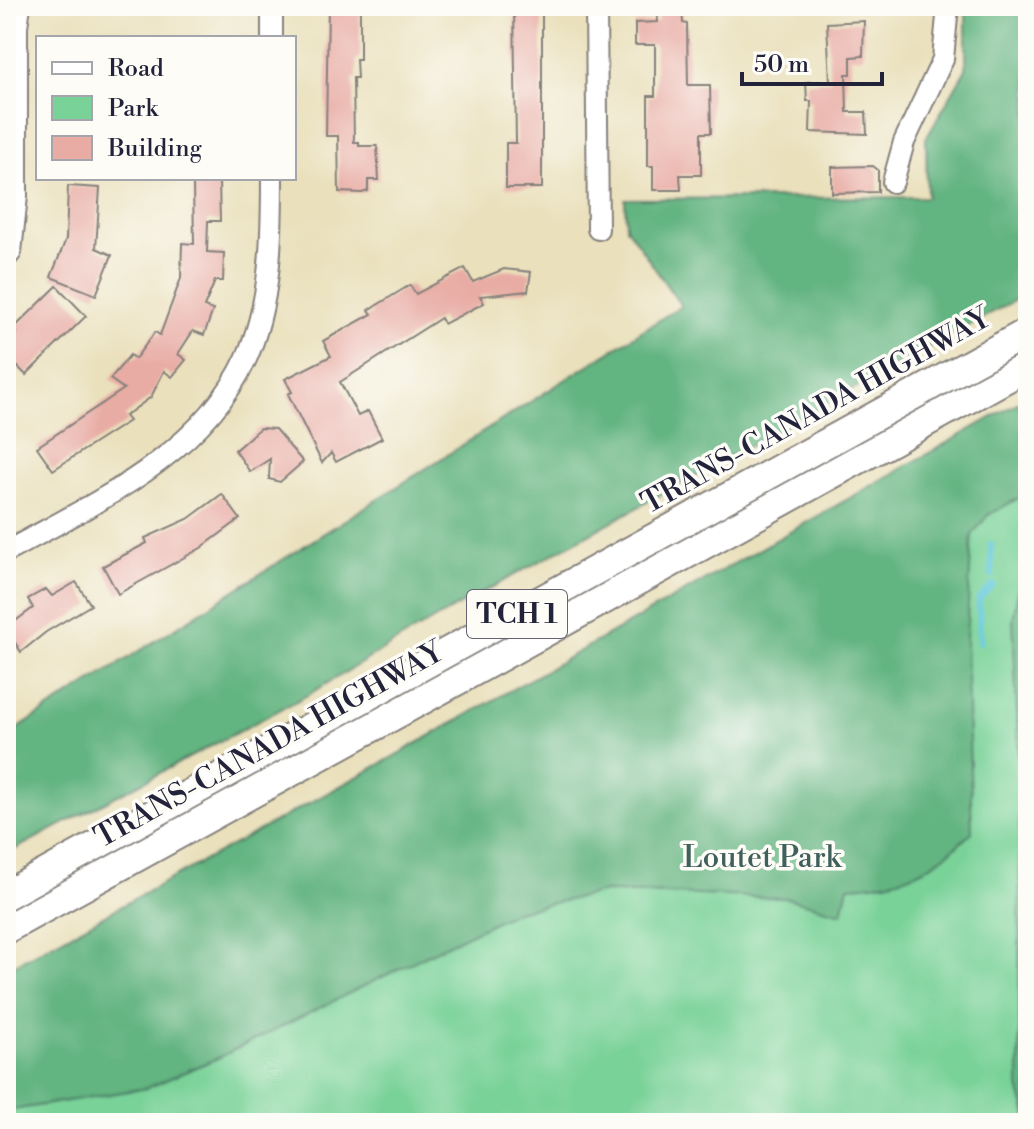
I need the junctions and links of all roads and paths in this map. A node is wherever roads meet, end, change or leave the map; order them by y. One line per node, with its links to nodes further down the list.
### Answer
1 (20, 6): 9 (street)
2 (272, 6): 5 (street)
3 (596, 6): 8 (street)
4 (948, 6): 7 (street)
5 (272, 36)
6 (272, 180): 12 (street)
7 (893, 182)
8 (598, 229)
9 (6, 258)
10 (1028, 332): 13 (highway, TRANS-CANADA HIGHWAY / TCH 1)
11 (1028, 366): 14 (highway, TRANS-CANADA HIGHWAY / TCH 1)
12 (6, 552)
13 (6, 895)
14 (6, 929)

